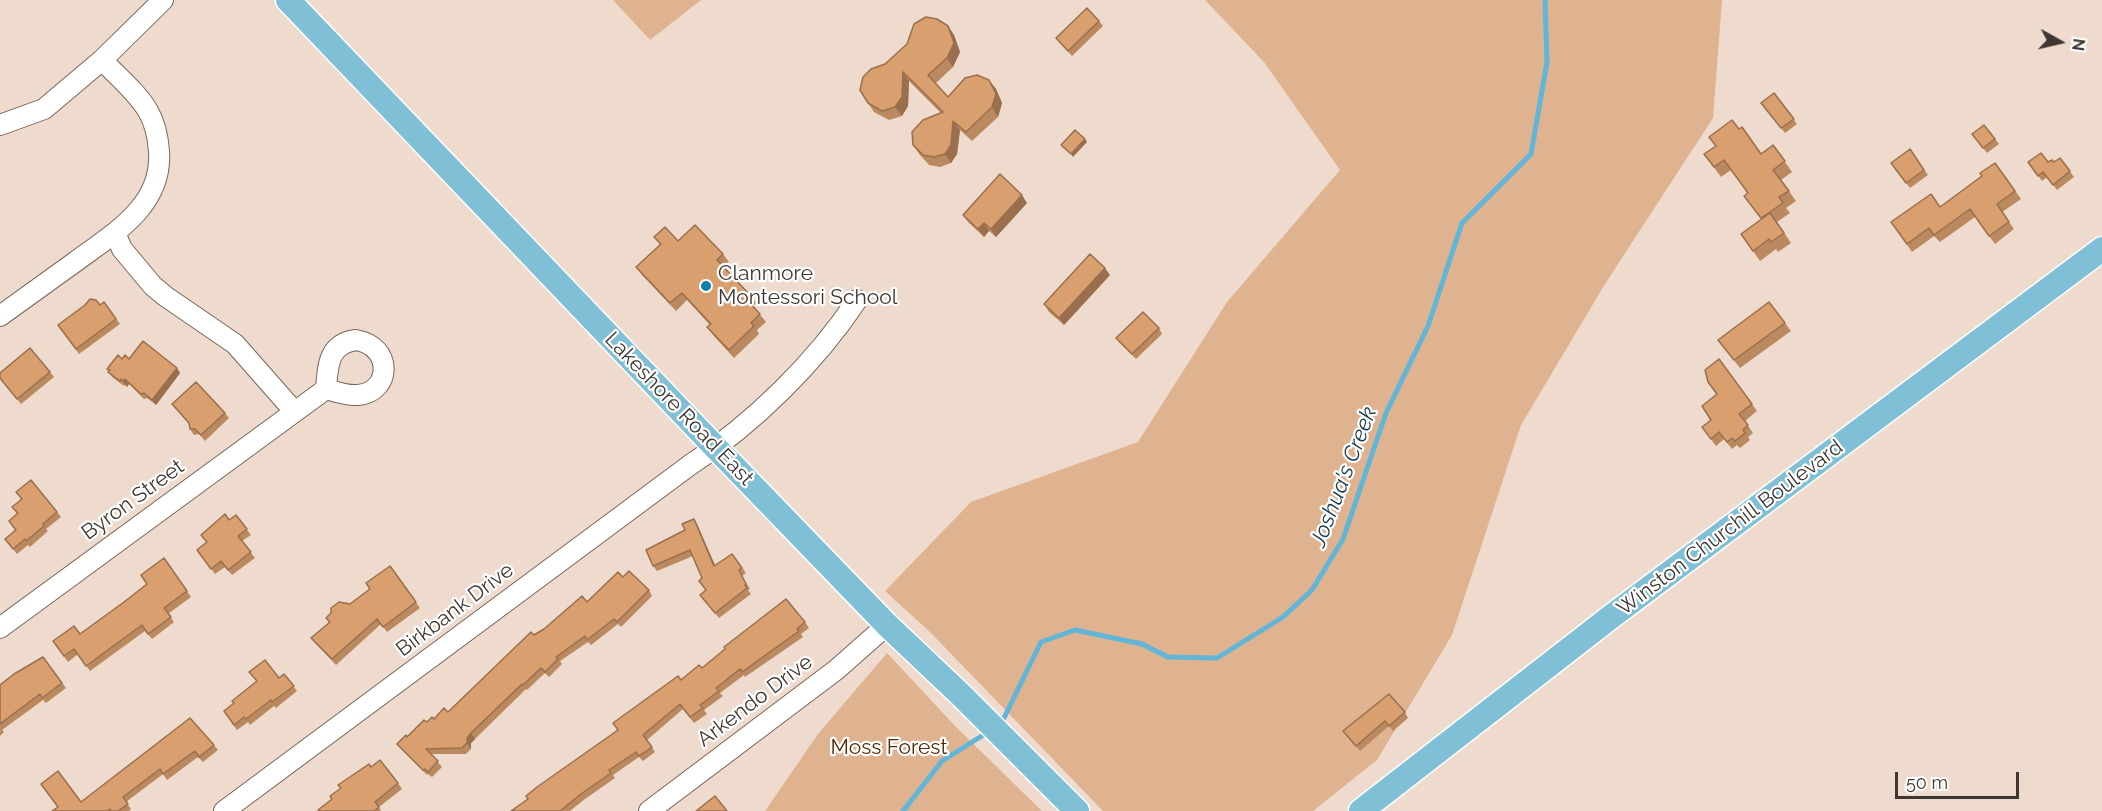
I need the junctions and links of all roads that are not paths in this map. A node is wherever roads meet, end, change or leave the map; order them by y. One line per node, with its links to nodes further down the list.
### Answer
1 (163, 0): 3 (street)
2 (288, 0): 11 (main road, Lakeshore Road East)
3 (102, 60): 4 (street); 5 (street)
4 (0, 125)
5 (115, 233): 8 (street); 10 (street)
6 (2102, 249): 17 (main road, Winston Churchill Boulevard)
7 (858, 300): 11 (street, Birkbank Drive)
8 (0, 316)
9 (326, 389): 10 (street, Byron Street)
10 (294, 411): 13 (street, Byron Street)
11 (716, 448): 12 (main road, Lakeshore Road East); 14 (street, Birkbank Drive)
12 (887, 625): 15 (street, Arkendo Drive); 16 (main road, Lakeshore Road East)
13 (0, 628)
14 (224, 811)
15 (649, 811)
16 (1077, 811)
17 (1361, 811)

